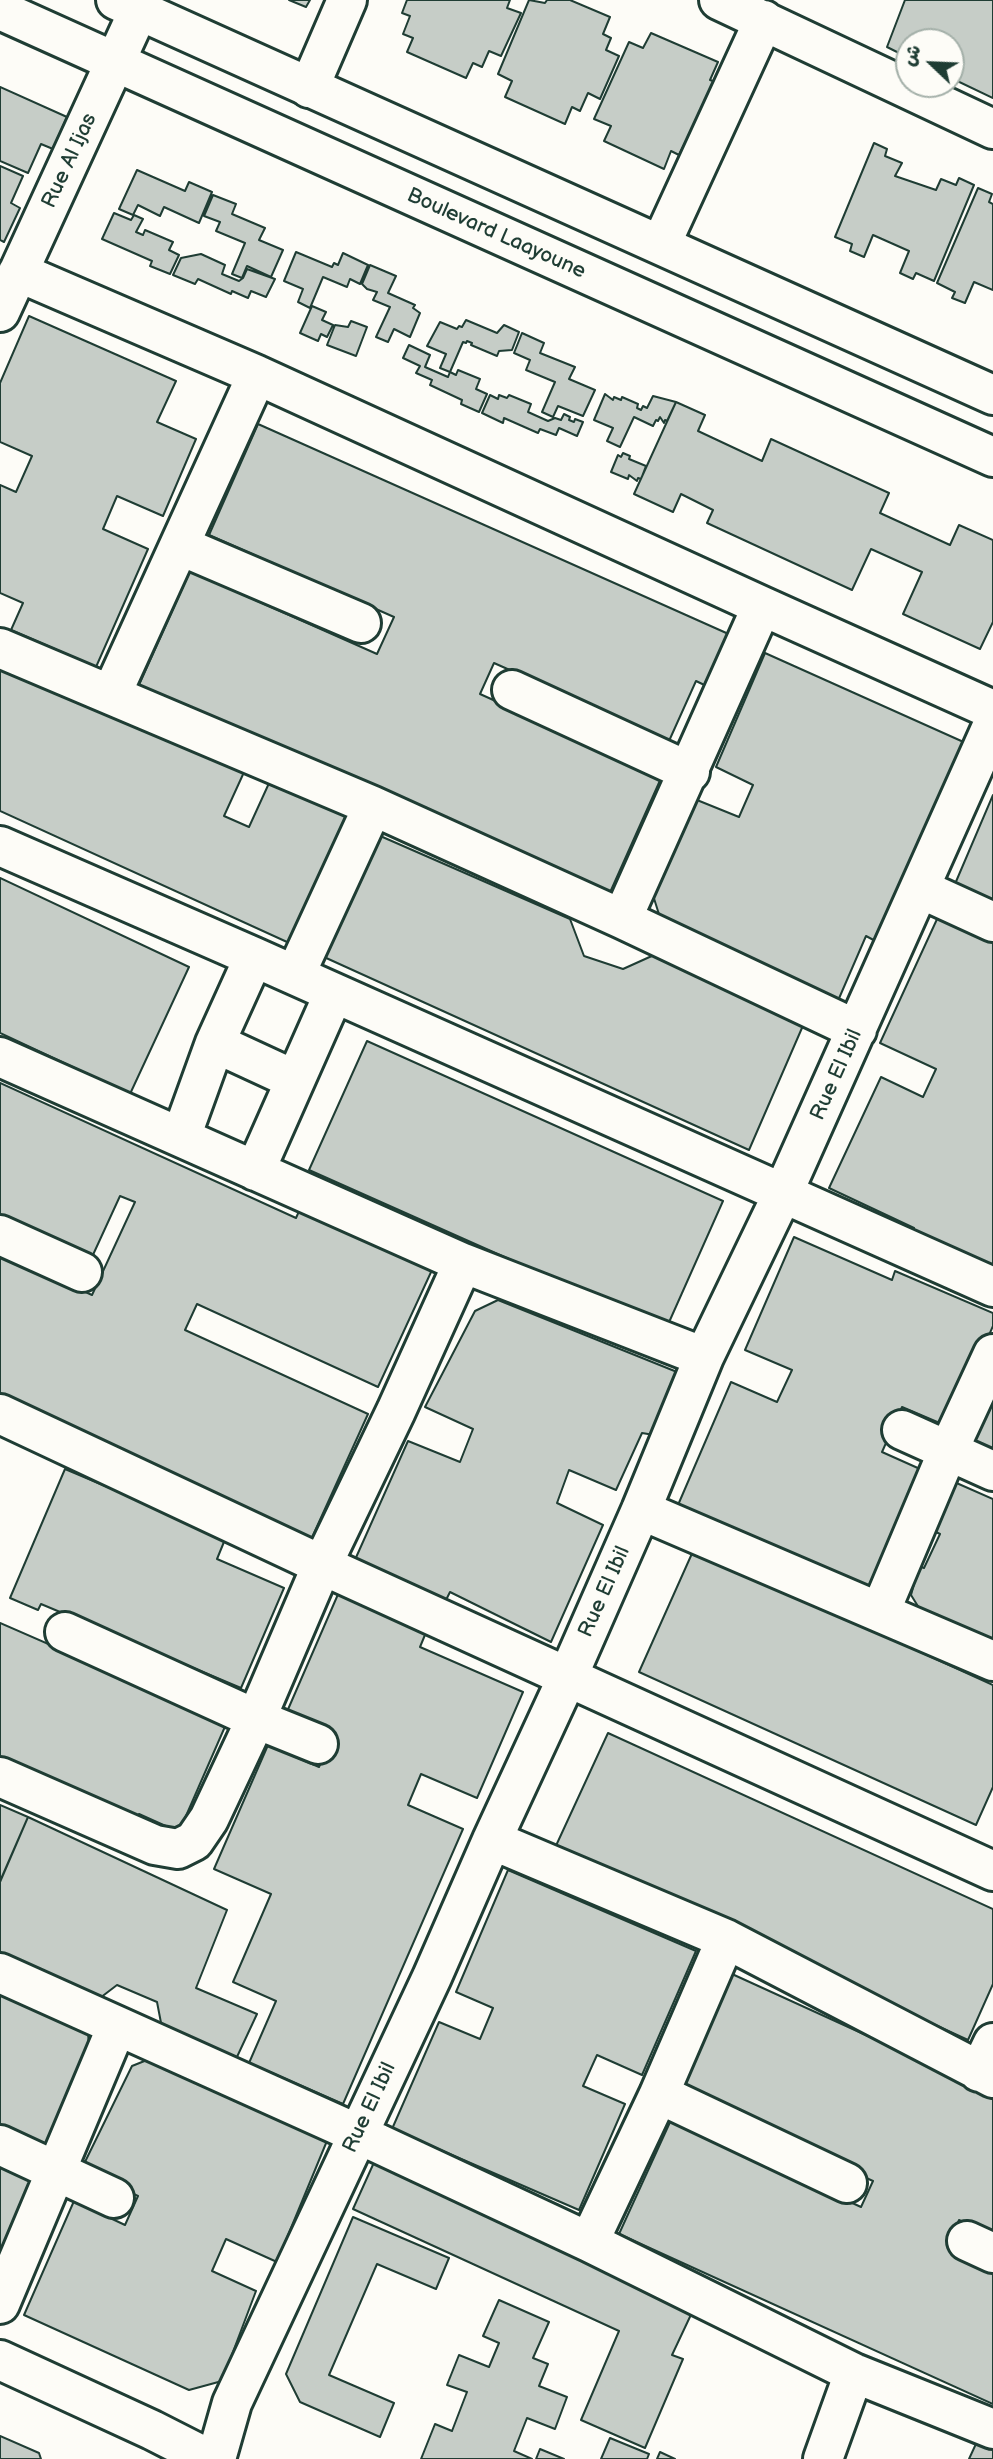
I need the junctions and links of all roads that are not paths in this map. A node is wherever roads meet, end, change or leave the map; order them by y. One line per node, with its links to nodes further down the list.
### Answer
1 (347, 0): 7 (street)
2 (719, 0): 5 (street)
3 (128, 5): 6 (street, Rue Al Ijas); 7 (street)
4 (0, 10): 6 (street, Boulevard Laayoune)
5 (764, 20): 8 (street); 9 (street)
6 (116, 64): 10 (street, Rue Al Ijas); 14 (street, Boulevard Laayoune)
7 (309, 88): 9 (street)
8 (993, 129)
9 (661, 244): 13 (street)
10 (18, 272): 11 (street, Rue Al Ijas); 12 (street)
11 (0, 312)
12 (257, 375): 15 (street); 16 (street)
13 (993, 395)
14 (993, 457)
15 (181, 546): 17 (street); 20 (street)
16 (762, 606): 21 (street); 23 (street)
17 (362, 623)
18 (0, 648): 20 (street)
19 (512, 690): 23 (street)
20 (111, 695): 24 (street)
21 (993, 710)
22 (993, 724): 26 (street, Rue El Ibil)
23 (690, 772): 27 (street)
24 (373, 806): 27 (street); 30 (street)
25 (0, 846): 29 (street)
26 (920, 889): 28 (street); 32 (street, Rue El Ibil)
27 (622, 919): 32 (street)
28 (993, 922)
29 (254, 957): 30 (street); 33 (street)
30 (295, 975): 31 (street)
31 (334, 993): 35 (street); 38 (street)
32 (857, 1030): 38 (street, Rue El Ibil)
33 (215, 1043): 35 (street); 36 (street)
34 (0, 1057): 36 (street)
35 (295, 1080): 37 (street)
36 (181, 1137): 37 (street)
37 (255, 1171): 40 (street)
38 (783, 1193): 42 (street); 44 (street, Rue El Ibil)
39 (0, 1235): 41 (street)
40 (463, 1263): 44 (street); 50 (street)
41 (82, 1272)
42 (993, 1287)
43 (993, 1354): 47 (street)
44 (704, 1357): 49 (street, Rue El Ibil)
45 (0, 1414): 50 (street)
46 (902, 1430): 47 (street)
47 (948, 1451): 48 (street); 51 (street)
48 (993, 1471)
49 (641, 1510): 51 (street); 54 (street, Rue El Ibil)
50 (322, 1566): 54 (street); 55 (street)
51 (880, 1612): 53 (street)
52 (65, 1632): 55 (street)
53 (993, 1661)
54 (568, 1676): 58 (street, Rue El Ibil); 59 (street)
55 (256, 1719): 56 (street); 57 (street)
56 (318, 1744)
57 (0, 1777)
58 (492, 1840): 60 (street); 65 (street, Rue El Ibil)
59 (993, 1871)
60 (726, 1939): 63 (street); 64 (street)
61 (0, 1973): 62 (street)
62 (117, 2026): 65 (street); 67 (street)
63 (988, 2064)
64 (659, 2094): 68 (street); 70 (street)
65 (358, 2134): 70 (street); 76 (street, Rue El Ibil)
66 (0, 2145): 67 (street)
67 (57, 2170): 69 (street); 71 (street)
68 (847, 2183)
69 (114, 2198)
70 (589, 2242): 73 (street)
71 (0, 2304)
72 (0, 2360): 75 (street)
73 (854, 2373): 74 (street); 77 (street)
74 (993, 2430)
75 (209, 2459)
76 (216, 2459)
77 (823, 2459)

